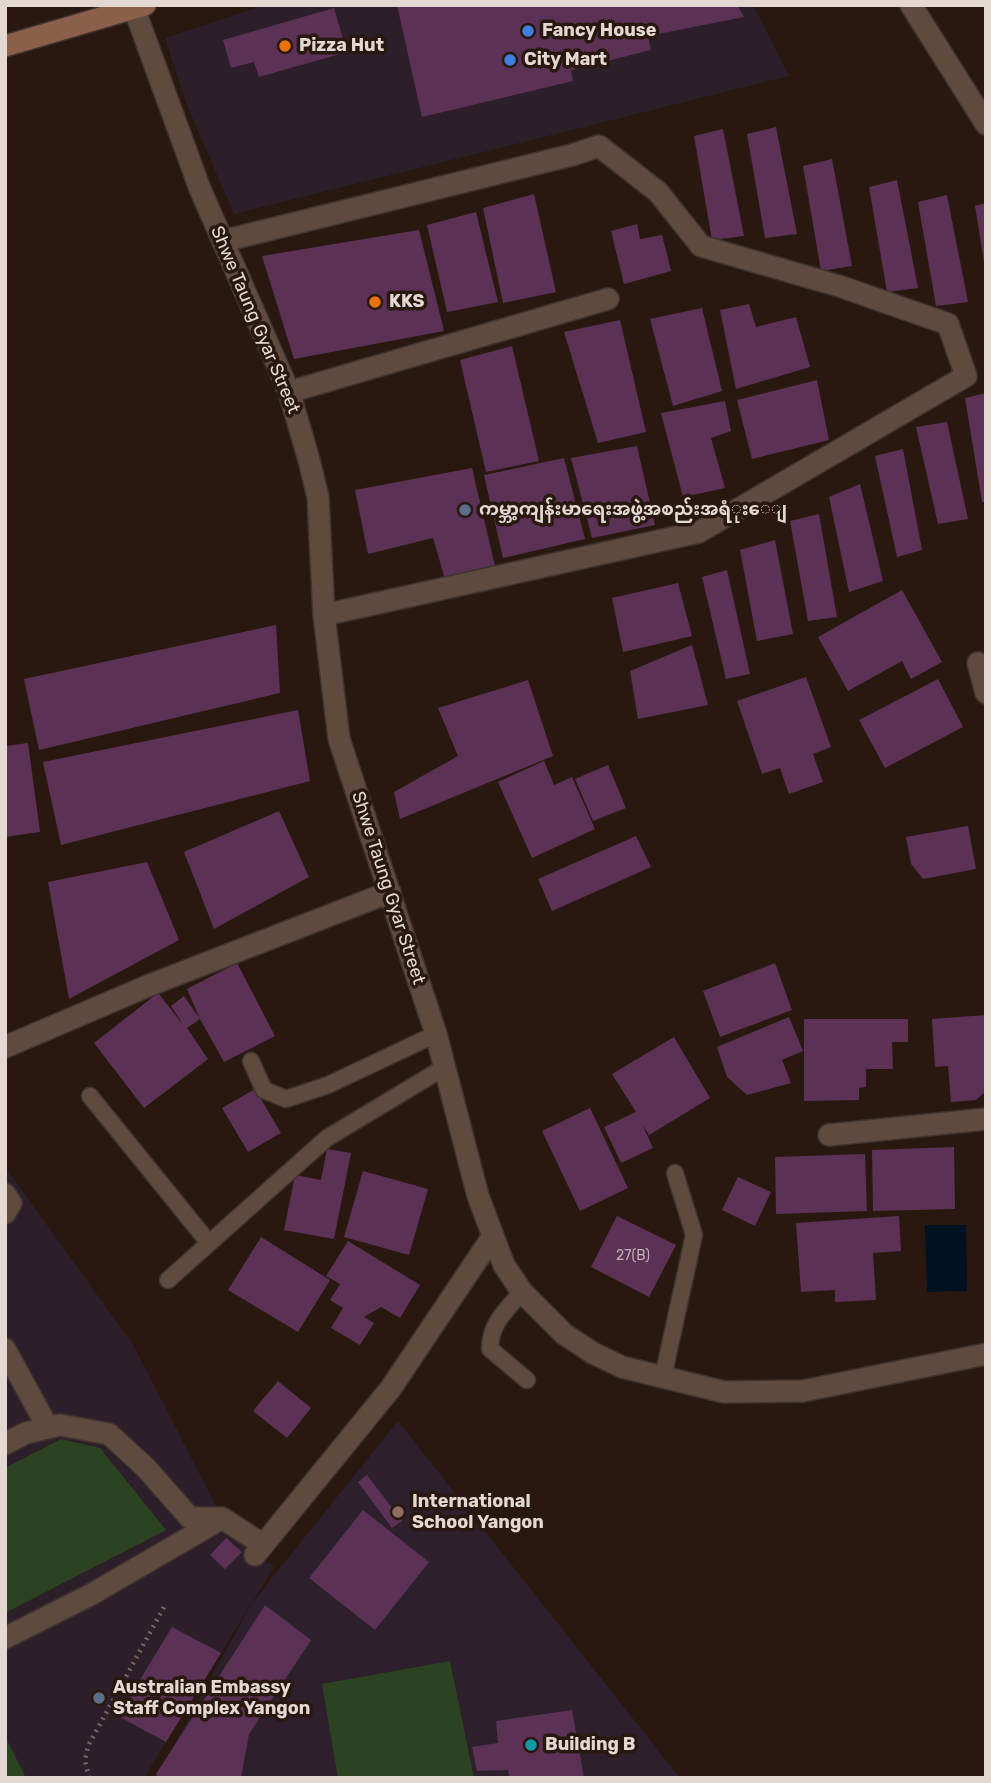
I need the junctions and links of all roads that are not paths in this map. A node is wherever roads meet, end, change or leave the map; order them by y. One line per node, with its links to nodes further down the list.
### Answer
1 (911, 5): 5 (street)
2 (140, 7): 3 (main road); 6 (street, Shwe Taung Gyar Street)
3 (102, 10): 4 (main road)
4 (5, 46)
5 (986, 124)
6 (223, 241): 8 (street, Shwe Taung Gyar Street); 9 (street)
7 (608, 299): 8 (street)
8 (289, 392): 9 (street, Shwe Taung Gyar Street)
9 (324, 615): 12 (street, Shwe Taung Gyar Street)
10 (978, 663): 11 (street)
11 (986, 694)
12 (390, 892): 13 (street, Shwe Taung Gyar Street); 14 (street)
13 (436, 1034): 15 (lane); 16 (street, Shwe Taung Gyar Street)
14 (5, 1047)
15 (251, 1061)
16 (445, 1067): 23 (street, Shwe Taung Gyar Street); 24 (lane)
17 (90, 1096): 24 (lane)
18 (986, 1119): 19 (street)
19 (829, 1136)
20 (675, 1174): 29 (lane)
21 (5, 1194): 22 (street)
22 (5, 1213)
23 (493, 1236): 26 (street, Shwe Taung Gyar Street); 33 (street)
24 (209, 1243): 25 (lane)
25 (168, 1280)
26 (522, 1292): 29 (street, Shwe Taung Gyar Street); 30 (lane)
27 (5, 1349): 31 (street)
28 (986, 1354): 29 (street, Shwe Taung Gyar Street)
29 (663, 1377)
30 (527, 1380)
31 (48, 1428): 32 (street); 33 (street)
32 (5, 1444)
33 (222, 1518): 34 (street)
34 (5, 1638)

